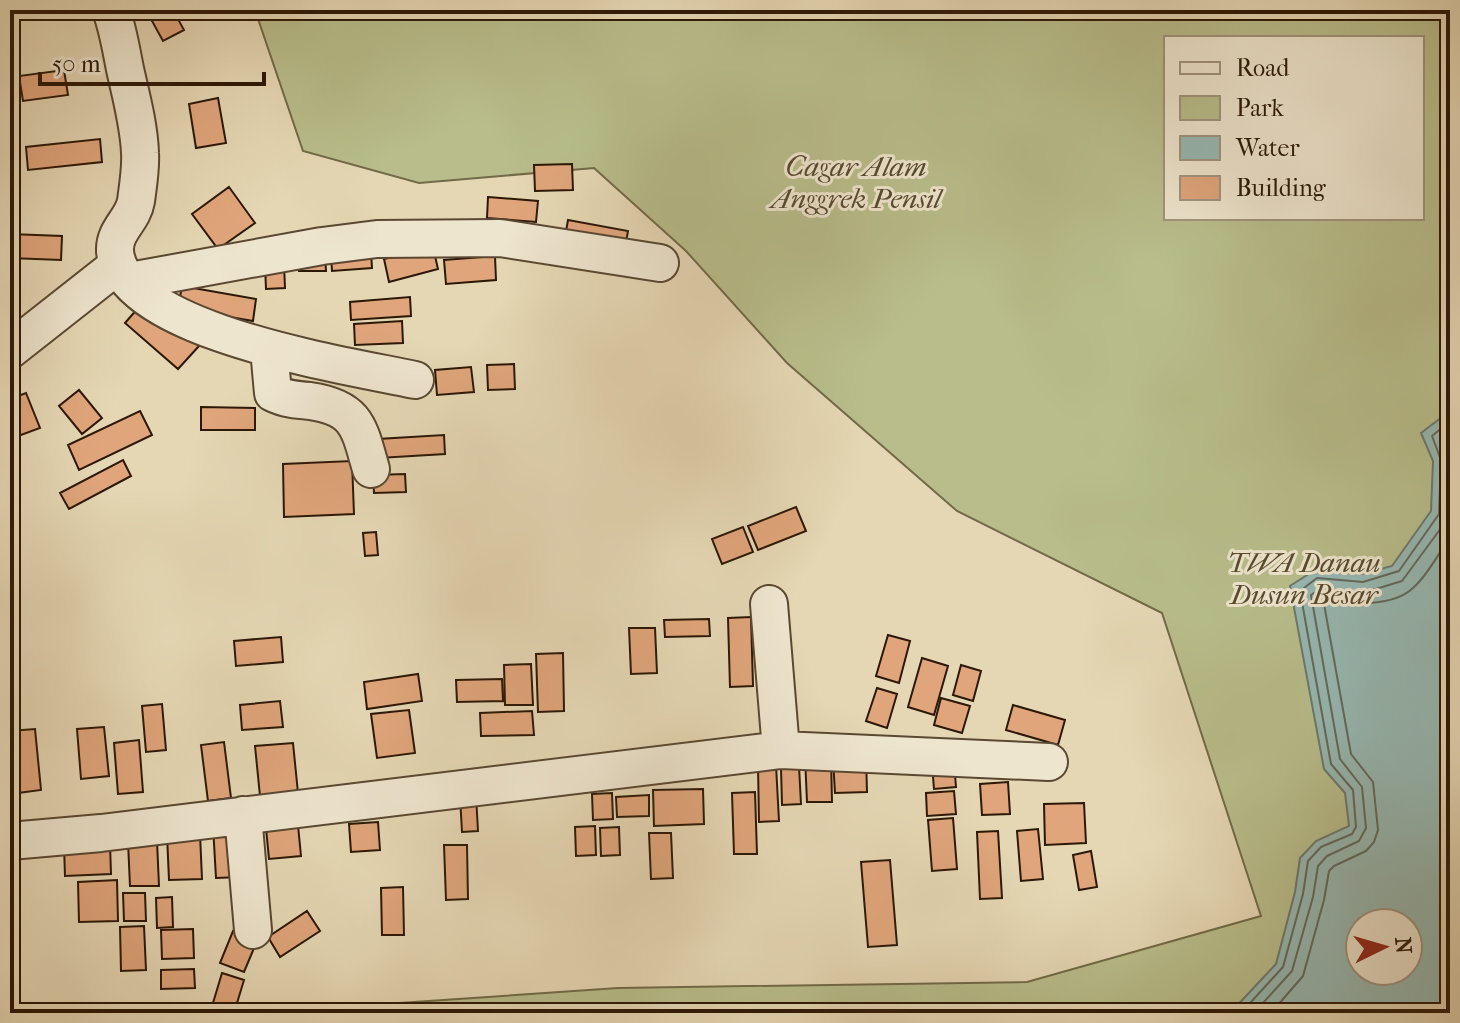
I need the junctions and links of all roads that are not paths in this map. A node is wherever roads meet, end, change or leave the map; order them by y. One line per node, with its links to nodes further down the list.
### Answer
1 (111, 10): 3 (street)
2 (660, 263): 3 (street)
3 (124, 273): 4 (street); 5 (street)
4 (269, 349): 6 (street); 7 (street)
5 (10, 350)
6 (415, 380)
7 (371, 469)
8 (769, 604): 9 (street)
9 (781, 750): 10 (street); 11 (street)
10 (1049, 762)
11 (243, 815): 12 (street); 13 (street)
12 (10, 841)
13 (253, 930)

